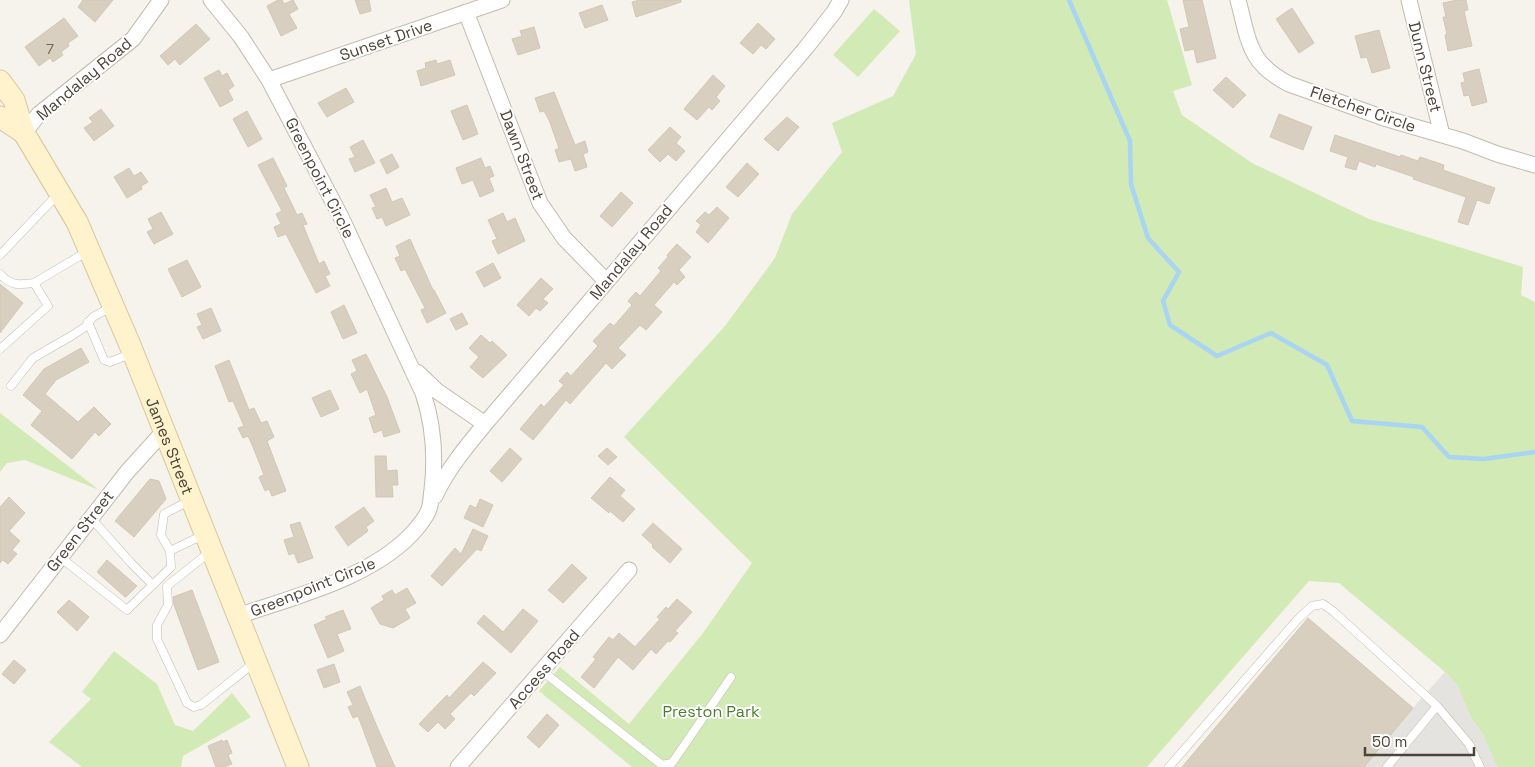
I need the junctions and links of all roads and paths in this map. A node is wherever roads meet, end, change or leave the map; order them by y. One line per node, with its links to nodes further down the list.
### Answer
1 (161, 0): 11 (street, Mandalay Road)
2 (211, 0): 8 (street, Greenpoint Circle)
3 (502, 0): 7 (street, Sunset Drive)
4 (841, 0): 18 (street, Mandalay Road)
5 (1238, 0): 12 (street, Fletcher Circle)
6 (1409, 0): 12 (street, Dunn Street)
7 (466, 12): 8 (street, Sunset Drive); 18 (street, Dawn Street)
8 (269, 80): 24 (street, Greenpoint Circle)
9 (0, 81): 11 (main road, James Street)
10 (0, 117): 11 (main road, James Street)
11 (24, 133): 14 (main road, James Street)
12 (1442, 135): 13 (street, Fletcher Circle)
13 (1535, 165)
14 (60, 193): 15 (main road, James Street); 16 (lane)
15 (89, 250): 19 (lane); 20 (main road, James Street)
16 (0, 255)
17 (0, 274): 19 (lane)
18 (606, 281): 26 (street, Mandalay Road)
19 (34, 282): 22 (lane)
20 (113, 307): 21 (lane); 23 (main road, James Street)
21 (88, 322): 23 (lane); 25 (lane)
22 (0, 348)
23 (133, 353): 27 (main road, James Street)
24 (411, 367): 26 (street, Greenpoint Circle); 29 (street, Greenpoint Circle)
25 (11, 386)
26 (485, 424): 29 (street, Mandalay Road)
27 (164, 431): 28 (main road, James Street); 30 (street, Green Street)
28 (192, 500): 31 (main road, James Street); 32 (lane)
29 (429, 509): 36 (street, Greenpoint Circle)
30 (91, 518): 33 (street, Green Street); 35 (lane)
31 (208, 542): 32 (lane); 36 (main road, James Street); 38 (lane)
32 (170, 551): 35 (lane)
33 (60, 557): 35 (lane); 37 (street, Green Street)
34 (629, 570): 39 (street, Access Road)
35 (153, 585)
36 (238, 616): 38 (main road, James Street)
37 (0, 635)
38 (256, 661): 42 (main road, James Street)
39 (542, 671): 40 (lane); 43 (street, Access Road)
40 (732, 677)
41 (1437, 706): 44 (lane); 45 (lane); 46 (lane)
42 (298, 767)
43 (458, 767)
44 (1169, 767)
45 (1387, 767)
46 (1480, 767)

